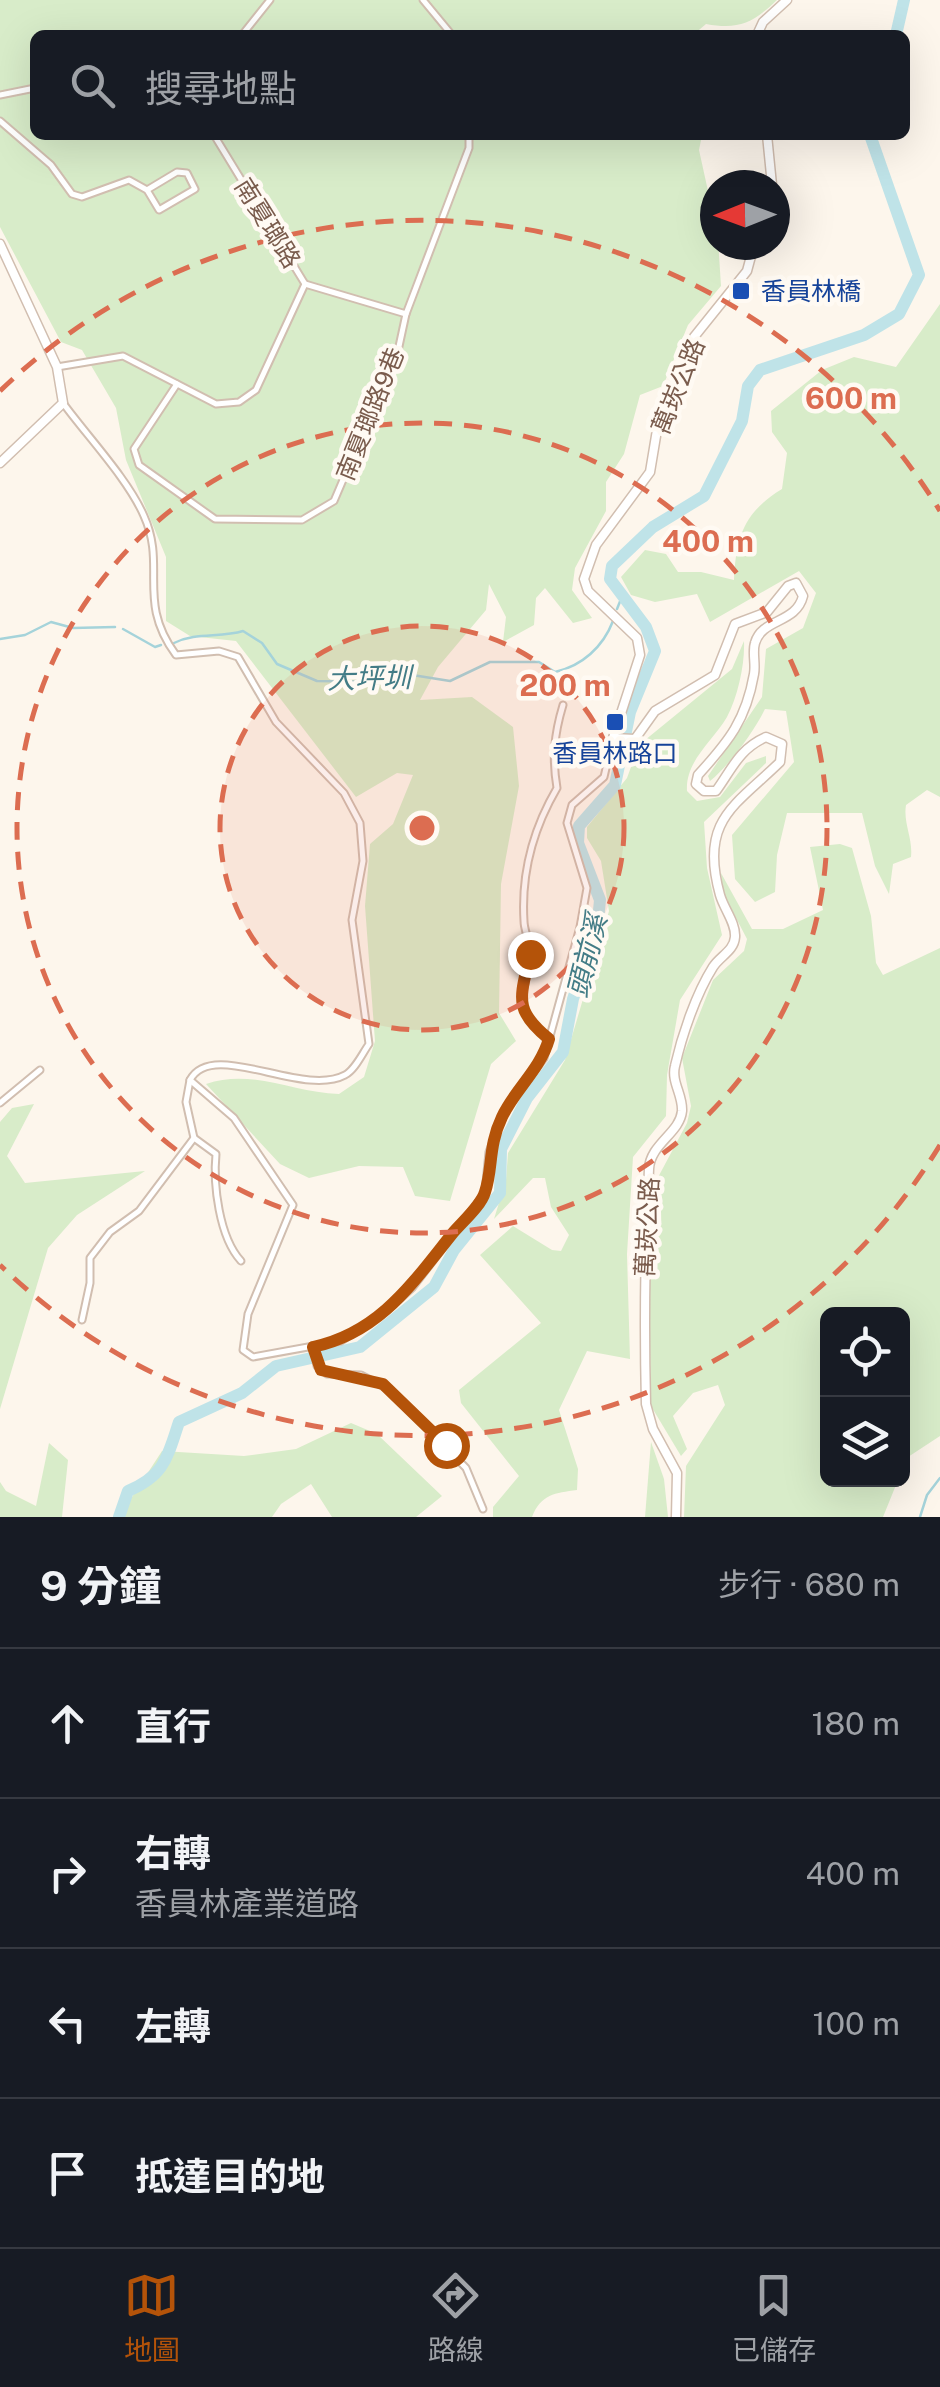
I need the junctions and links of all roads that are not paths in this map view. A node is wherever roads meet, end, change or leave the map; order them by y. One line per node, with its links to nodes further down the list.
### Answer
1 (270, 0): 4 (street)
2 (423, 0): 5 (street)
3 (787, 0): 6 (street)
4 (246, 30)
5 (448, 30)
6 (759, 30)
7 (30, 89): 8 (street)
8 (0, 95)
9 (0, 122): 14 (street)
10 (217, 140): 17 (street, 南夏瑯路)
11 (468, 140): 18 (street)
12 (768, 140): 13 (street)
13 (770, 170)
14 (147, 190): 14 (street)
15 (0, 244): 19 (street)
16 (750, 260): 24 (street, 萬崁公路)
17 (305, 284): 18 (street); 20 (street, 南夏瑯路)
18 (406, 314): 20 (street, 南夏瑯路9巷)
19 (57, 366): 20 (street, 南夏瑯路); 21 (street)
20 (177, 384)
21 (63, 403): 22 (street); 27 (street)
22 (0, 463)
23 (563, 705): 25 (street)
24 (613, 738): 25 (street); 34 (street, 萬崁公路)
25 (549, 1039): 32 (street)
26 (40, 1070): 28 (street)
27 (190, 1080): 29 (street); 32 (street)
28 (0, 1103)
29 (194, 1138): 30 (street); 31 (street)
30 (241, 1260)
31 (82, 1320)
32 (313, 1347): 33 (street)
33 (483, 1509)
34 (676, 1517)

